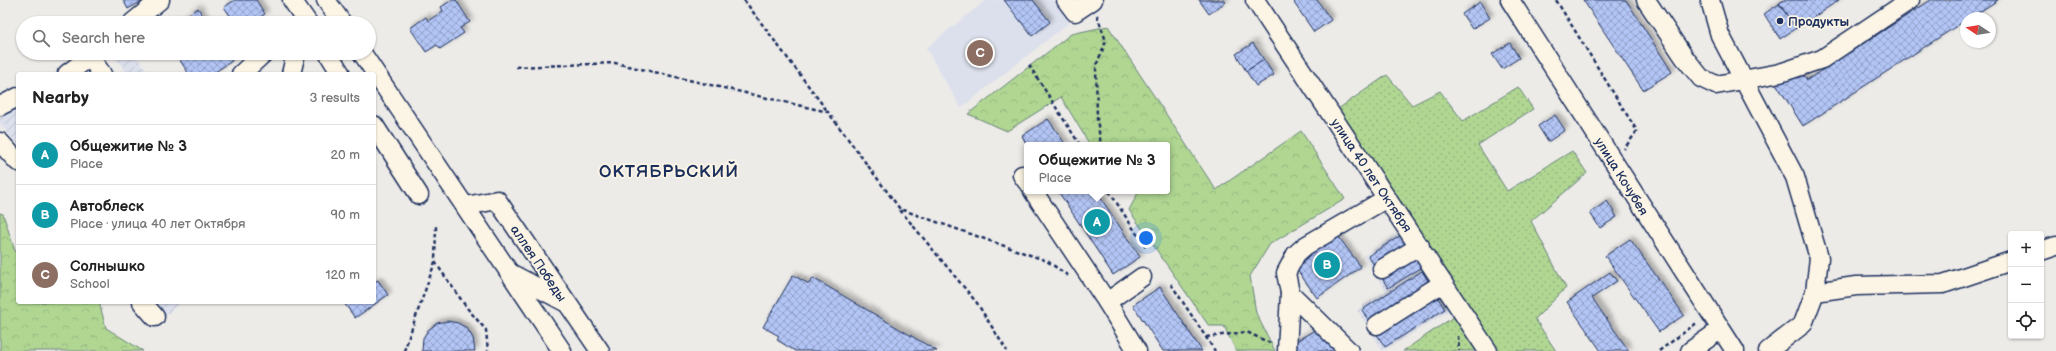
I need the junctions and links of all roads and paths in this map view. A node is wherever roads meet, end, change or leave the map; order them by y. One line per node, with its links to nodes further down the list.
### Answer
1 (160, 0): 13 (street)
2 (292, 0): 14 (street)
3 (326, 0): 15 (street)
4 (744, 0): 34 (path)
5 (1066, 0): 12 (street)
6 (1255, 0): 44 (street, улица 40 лет Октября)
7 (1510, 0): 68 (street, улица Кочубея)
8 (1556, 0): 36 (path)
9 (1646, 0): 31 (street)
10 (1710, 0): 31 (street)
11 (1910, 0): 31 (street)
12 (1094, 5): 39 (path)
13 (141, 16)
14 (301, 16)
15 (337, 16)
16 (85, 60): 24 (street)
17 (95, 60): 25 (street)
18 (256, 60): 26 (street)
19 (294, 60): 27 (street)
20 (332, 60): 28 (street)
21 (367, 60): 29 (street)
22 (1029, 65): 38 (path)
23 (516, 66): 34 (path)
24 (70, 72)
25 (101, 72)
26 (243, 72)
27 (291, 72)
28 (340, 72)
29 (375, 72)
30 (376, 74): 45 (street)
31 (1744, 79): 60 (street)
32 (16, 98): 33 (street)
33 (0, 106)
34 (828, 112): 46 (path)
35 (376, 128): 43 (street)
36 (1636, 131)
37 (0, 142): 40 (street)
38 (1078, 142)
39 (1101, 142)
40 (16, 160)
41 (1035, 194): 62 (street)
42 (1111, 194): 50 (path)
43 (419, 195)
44 (1388, 198): 48 (street, улица 40 лет Октября); 61 (street)
45 (466, 206): 55 (street); 64 (street, аллея Победы)
46 (900, 209): 56 (path); 75 (path)
47 (436, 226): 52 (path)
48 (1420, 246): 54 (street); 58 (street, улица 40 лет Октября)
49 (2056, 246): 51 (street)
50 (1146, 248)
51 (2044, 250)
52 (435, 262): 73 (path); 74 (path)
53 (2008, 262): 60 (street)
54 (1382, 269)
55 (510, 272): 64 (street); 70 (street)
56 (1071, 277)
57 (1142, 277): 62 (street)
58 (1443, 283): 67 (street); 79 (street, улица 40 лет Октября)
59 (1171, 284): 69 (path)
60 (1815, 292): 82 (street)
61 (1290, 293): 71 (street); 78 (street)
62 (1107, 302): 76 (street)
63 (144, 304): 65 (street)
64 (567, 304): 66 (street, аллея Победы)
65 (155, 317)
66 (579, 323): 70 (street); 72 (street, аллея Победы)
67 (1377, 325)
68 (1720, 330): 80 (street); 81 (street, улица Кочубея)
69 (1206, 337): 71 (path); 77 (path)
70 (559, 346)
71 (1280, 348)
72 (599, 350)
73 (404, 351)
74 (488, 351)
75 (1007, 351)
76 (1137, 351)
77 (1215, 351)
78 (1349, 351)
79 (1488, 351)
80 (1690, 351)
81 (1734, 351)
82 (1768, 351)

